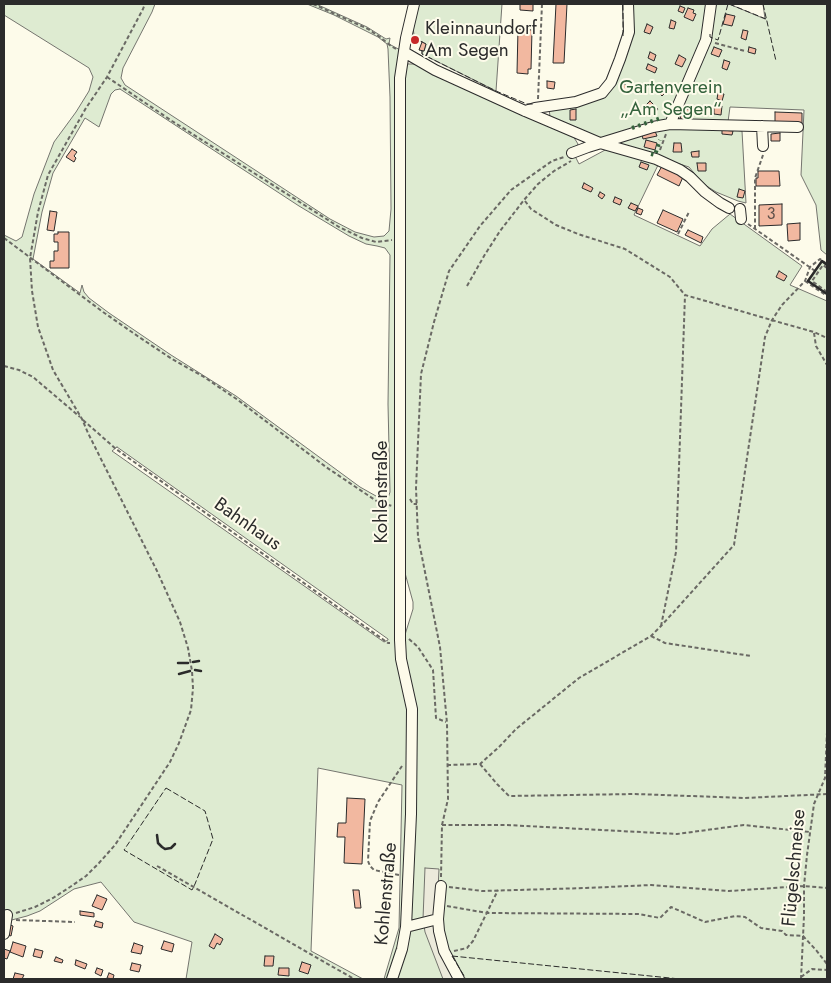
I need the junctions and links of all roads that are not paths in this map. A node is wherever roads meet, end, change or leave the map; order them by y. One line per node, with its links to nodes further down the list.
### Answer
1 (414, 4): 4 (street, Kohlenstraße)
2 (628, 4): 5 (street)
3 (711, 4): 6 (street)
4 (404, 52): 5 (street); 16 (street, Kohlenstraße)
5 (525, 111): 9 (street)
6 (670, 124): 7 (street); 9 (street)
7 (762, 126): 8 (street); 10 (street)
8 (798, 128)
9 (600, 143): 11 (street); 12 (street)
10 (763, 146)
11 (572, 153)
12 (729, 208)
13 (441, 886): 15 (street)
14 (7, 917): 17 (street)
15 (438, 919): 16 (street); 19 (street)
16 (406, 927): 18 (street, Kohlenstraße)
17 (4, 934)
18 (392, 979)
19 (458, 979)

